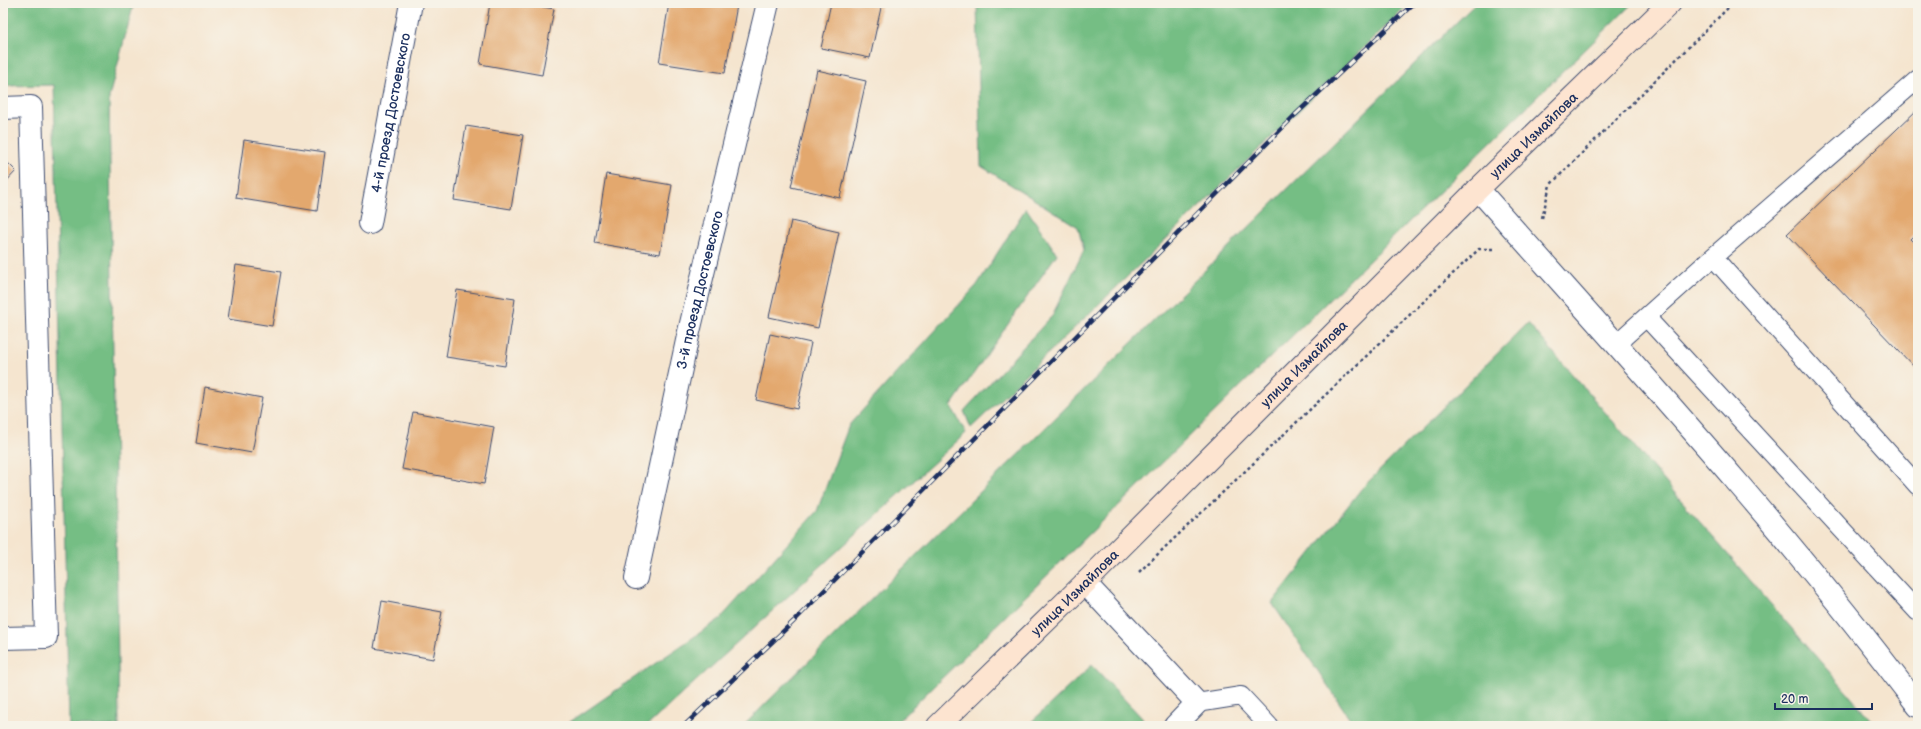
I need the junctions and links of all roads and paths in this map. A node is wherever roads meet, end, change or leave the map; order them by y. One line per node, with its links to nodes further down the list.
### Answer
1 (411, 3): 9 (street, 4-й проезд Достоевского)
2 (768, 3): 15 (street, 3-й проезд Достоевского)
3 (1670, 3): 7 (main road, улица Измайлова)
4 (1733, 3): 8 (path)
5 (1918, 79): 11 (lane)
6 (3, 108): 19 (street)
7 (1478, 189): 13 (street); 16 (main road, улица Измайлова)
8 (1541, 222)
9 (370, 223)
10 (1500, 250): 17 (path)
11 (1713, 257): 12 (lane); 14 (lane)
12 (1646, 317): 13 (lane); 18 (lane)
13 (1616, 344): 21 (street)
14 (1918, 486)
15 (636, 578)
16 (1085, 583): 17 (street); 22 (main road, улица Измайлова)
17 (1105, 604): 20 (street)
18 (1918, 612)
19 (3, 638)
20 (1197, 703): 23 (street); 24 (lane)
21 (1918, 706)
22 (938, 726)
23 (1175, 726)
24 (1269, 726)

